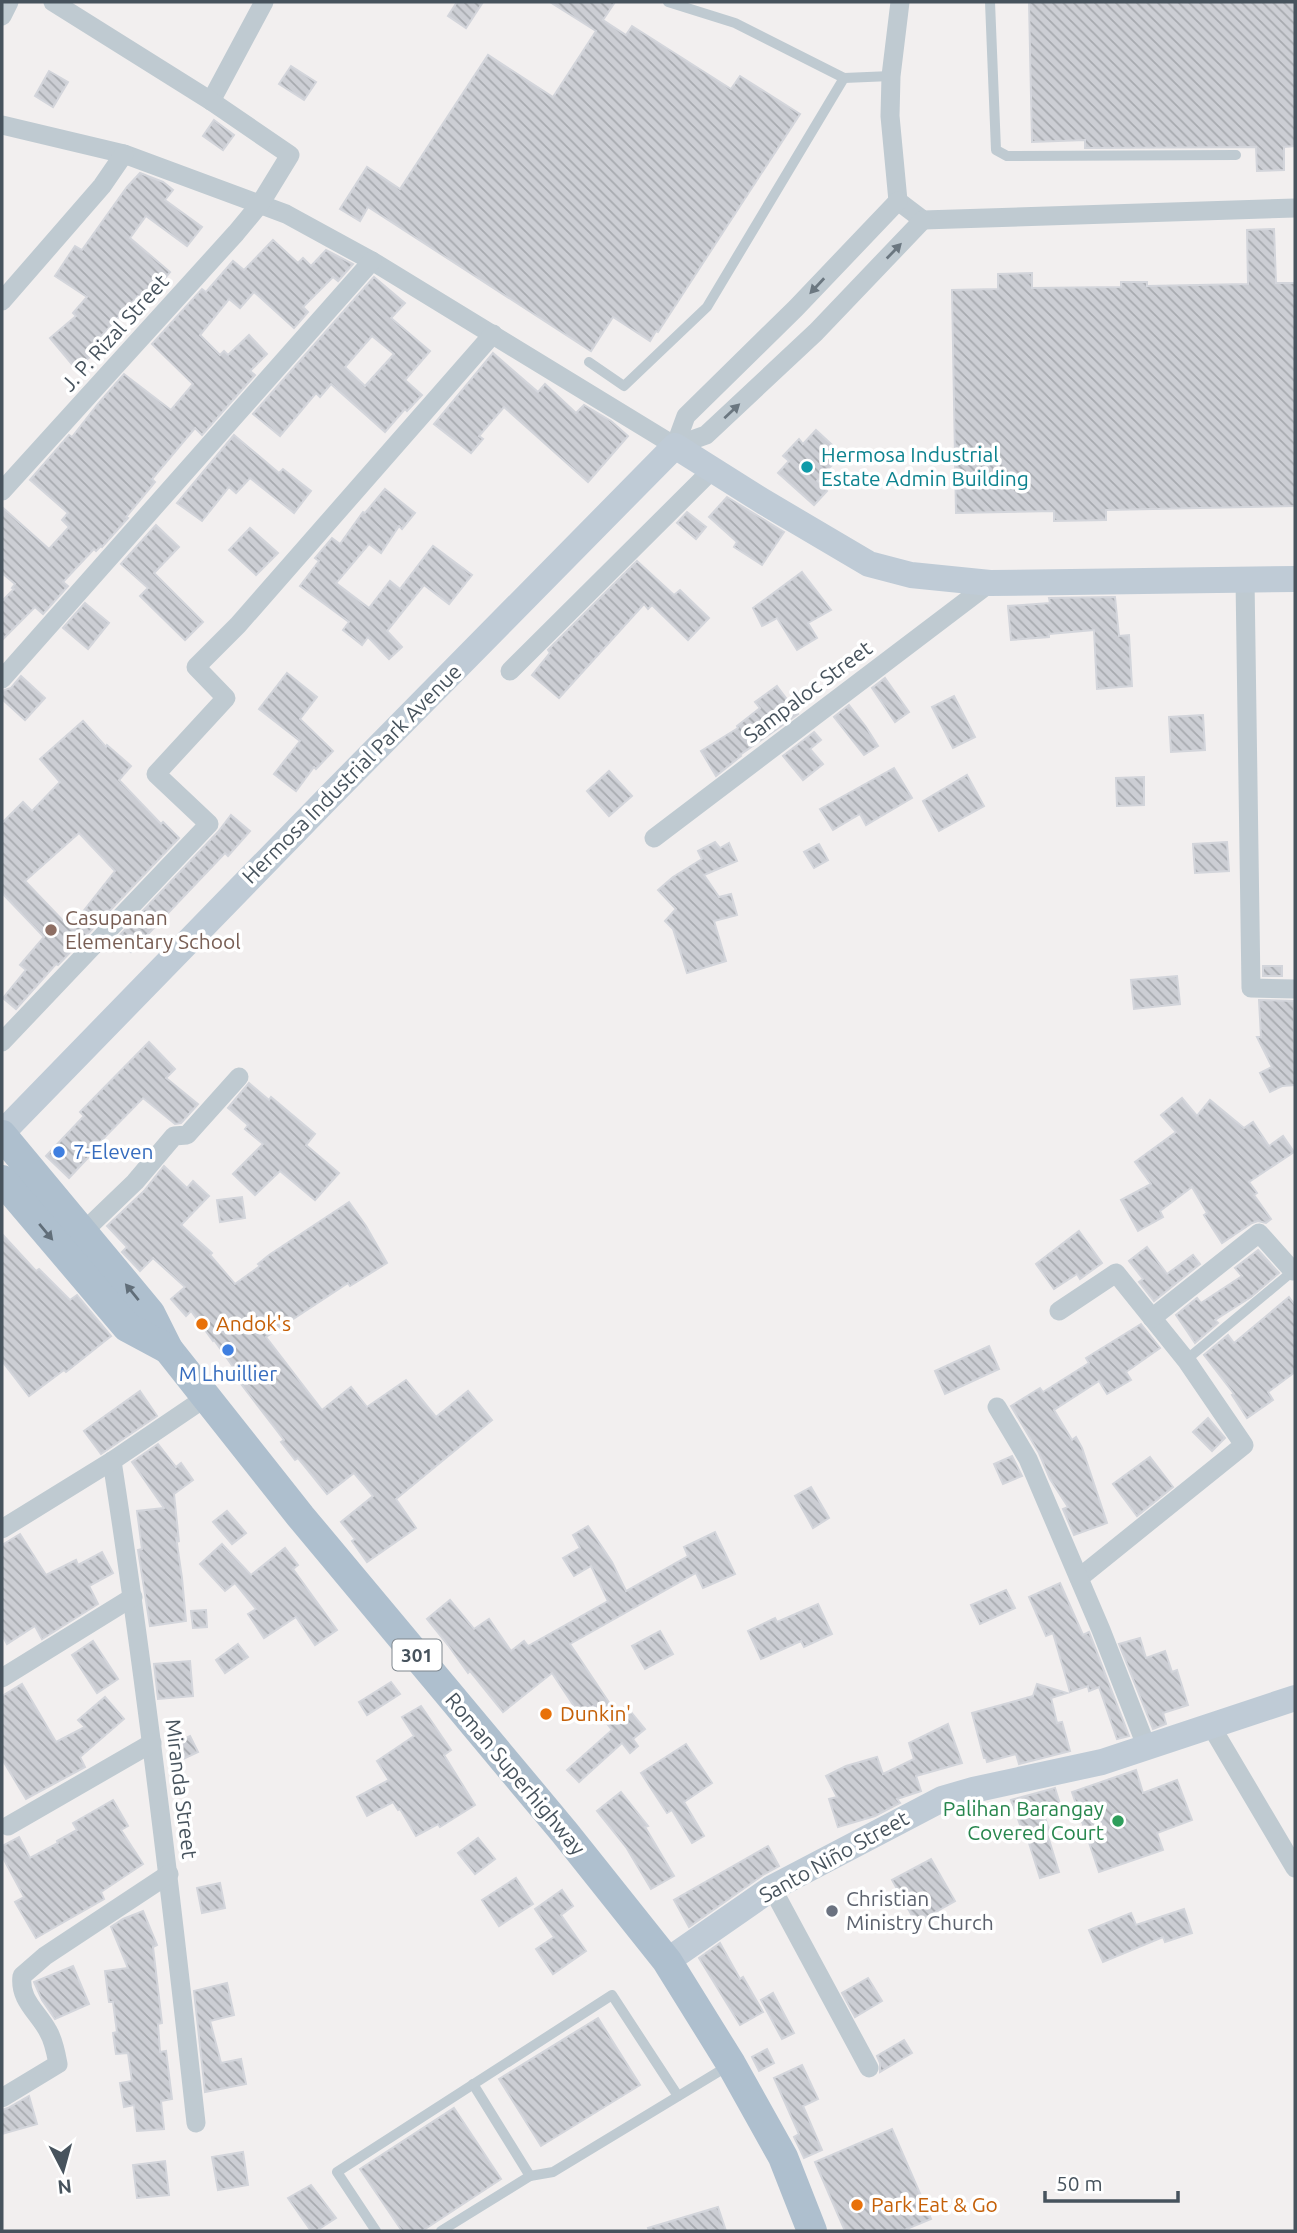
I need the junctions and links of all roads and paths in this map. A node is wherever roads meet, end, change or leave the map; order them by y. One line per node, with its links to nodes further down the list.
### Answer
1 (9, 2): 7 (street)
2 (53, 2): 10 (street)
3 (668, 2): 9 (lane)
4 (900, 2): 8 (street)
5 (989, 2): 13 (lane)
6 (256, 5): 10 (street)
7 (2, 16)
8 (891, 76): 9 (lane); 14 (street)
9 (844, 78): 21 (lane)
10 (211, 101): 15 (street, J. P. Rizal Street)
11 (2, 125): 12 (street)
12 (124, 154): 15 (street); 19 (street)
13 (1236, 155)
14 (898, 201): 17 (street); 22 (street, one-way to 22)
15 (260, 204): 18 (street); 24 (street, J. P. Rizal Street)
16 (1295, 208): 17 (street)
17 (923, 220): 22 (street, one-way to 17)
18 (372, 261): 20 (street); 29 (street)
19 (2, 301)
20 (493, 334): 22 (street); 32 (street)
21 (589, 362)
22 (675, 446): 23 (street); 34 (street, Hermosa Industrial Park Avenue)
23 (712, 470): 27 (street); 28 (street)
24 (2, 491)
25 (1245, 579): 26 (street); 27 (street); 31 (street)
26 (1295, 579)
27 (990, 583): 30 (street, Sampaloc Street)
28 (510, 671)
29 (2, 679)
30 (654, 838)
31 (1295, 989)
32 (2, 1042)
33 (239, 1077): 36 (street)
34 (2, 1134): 36 (main road, Roman Superhighway / 301)
35 (2, 1180): 40 (main road, Roman Superhighway / 301, one-way to 40)
36 (83, 1232): 40 (main road, Roman Superhighway / 301, one-way to 36)
37 (1293, 1271): 39 (street); 41 (lane)
38 (1059, 1311): 39 (street)
39 (1152, 1318): 41 (street)
40 (168, 1349): 42 (main road, Roman Superhighway / 301)
41 (1186, 1360): 46 (street)
42 (205, 1398): 44 (street); 57 (main road, Roman Superhighway / 301)
43 (997, 1407): 46 (street)
44 (112, 1461): 45 (street); 47 (street, Miranda Street)
45 (2, 1529)
46 (1079, 1578): 52 (street)
47 (133, 1597): 48 (street); 51 (street, Miranda Street)
48 (2, 1678)
49 (1295, 1698): 50 (street, Santo Niño Street)
50 (1211, 1726): 52 (street, Santo Niño Street); 54 (street)
51 (152, 1743): 53 (street); 55 (street, Miranda Street)
52 (1147, 1748): 56 (street, Santo Niño Street)
53 (8, 1826)
54 (1295, 1868)
55 (169, 1874): 62 (street); 63 (street, Miranda Street)
56 (772, 1888): 57 (street, Santo Niño Street); 59 (street)
57 (667, 1961): 58 (main road, Roman Superhighway / 301)
58 (731, 2064): 61 (lane); 67 (main road, Roman Superhighway / 301)
59 (869, 2067)
60 (474, 2084): 61 (lane); 64 (lane); 65 (lane)
61 (678, 2096): 64 (lane)
62 (2, 2098)
63 (197, 2123)
64 (530, 2176): 66 (lane)
65 (376, 2231)
66 (441, 2231)
67 (813, 2231)

